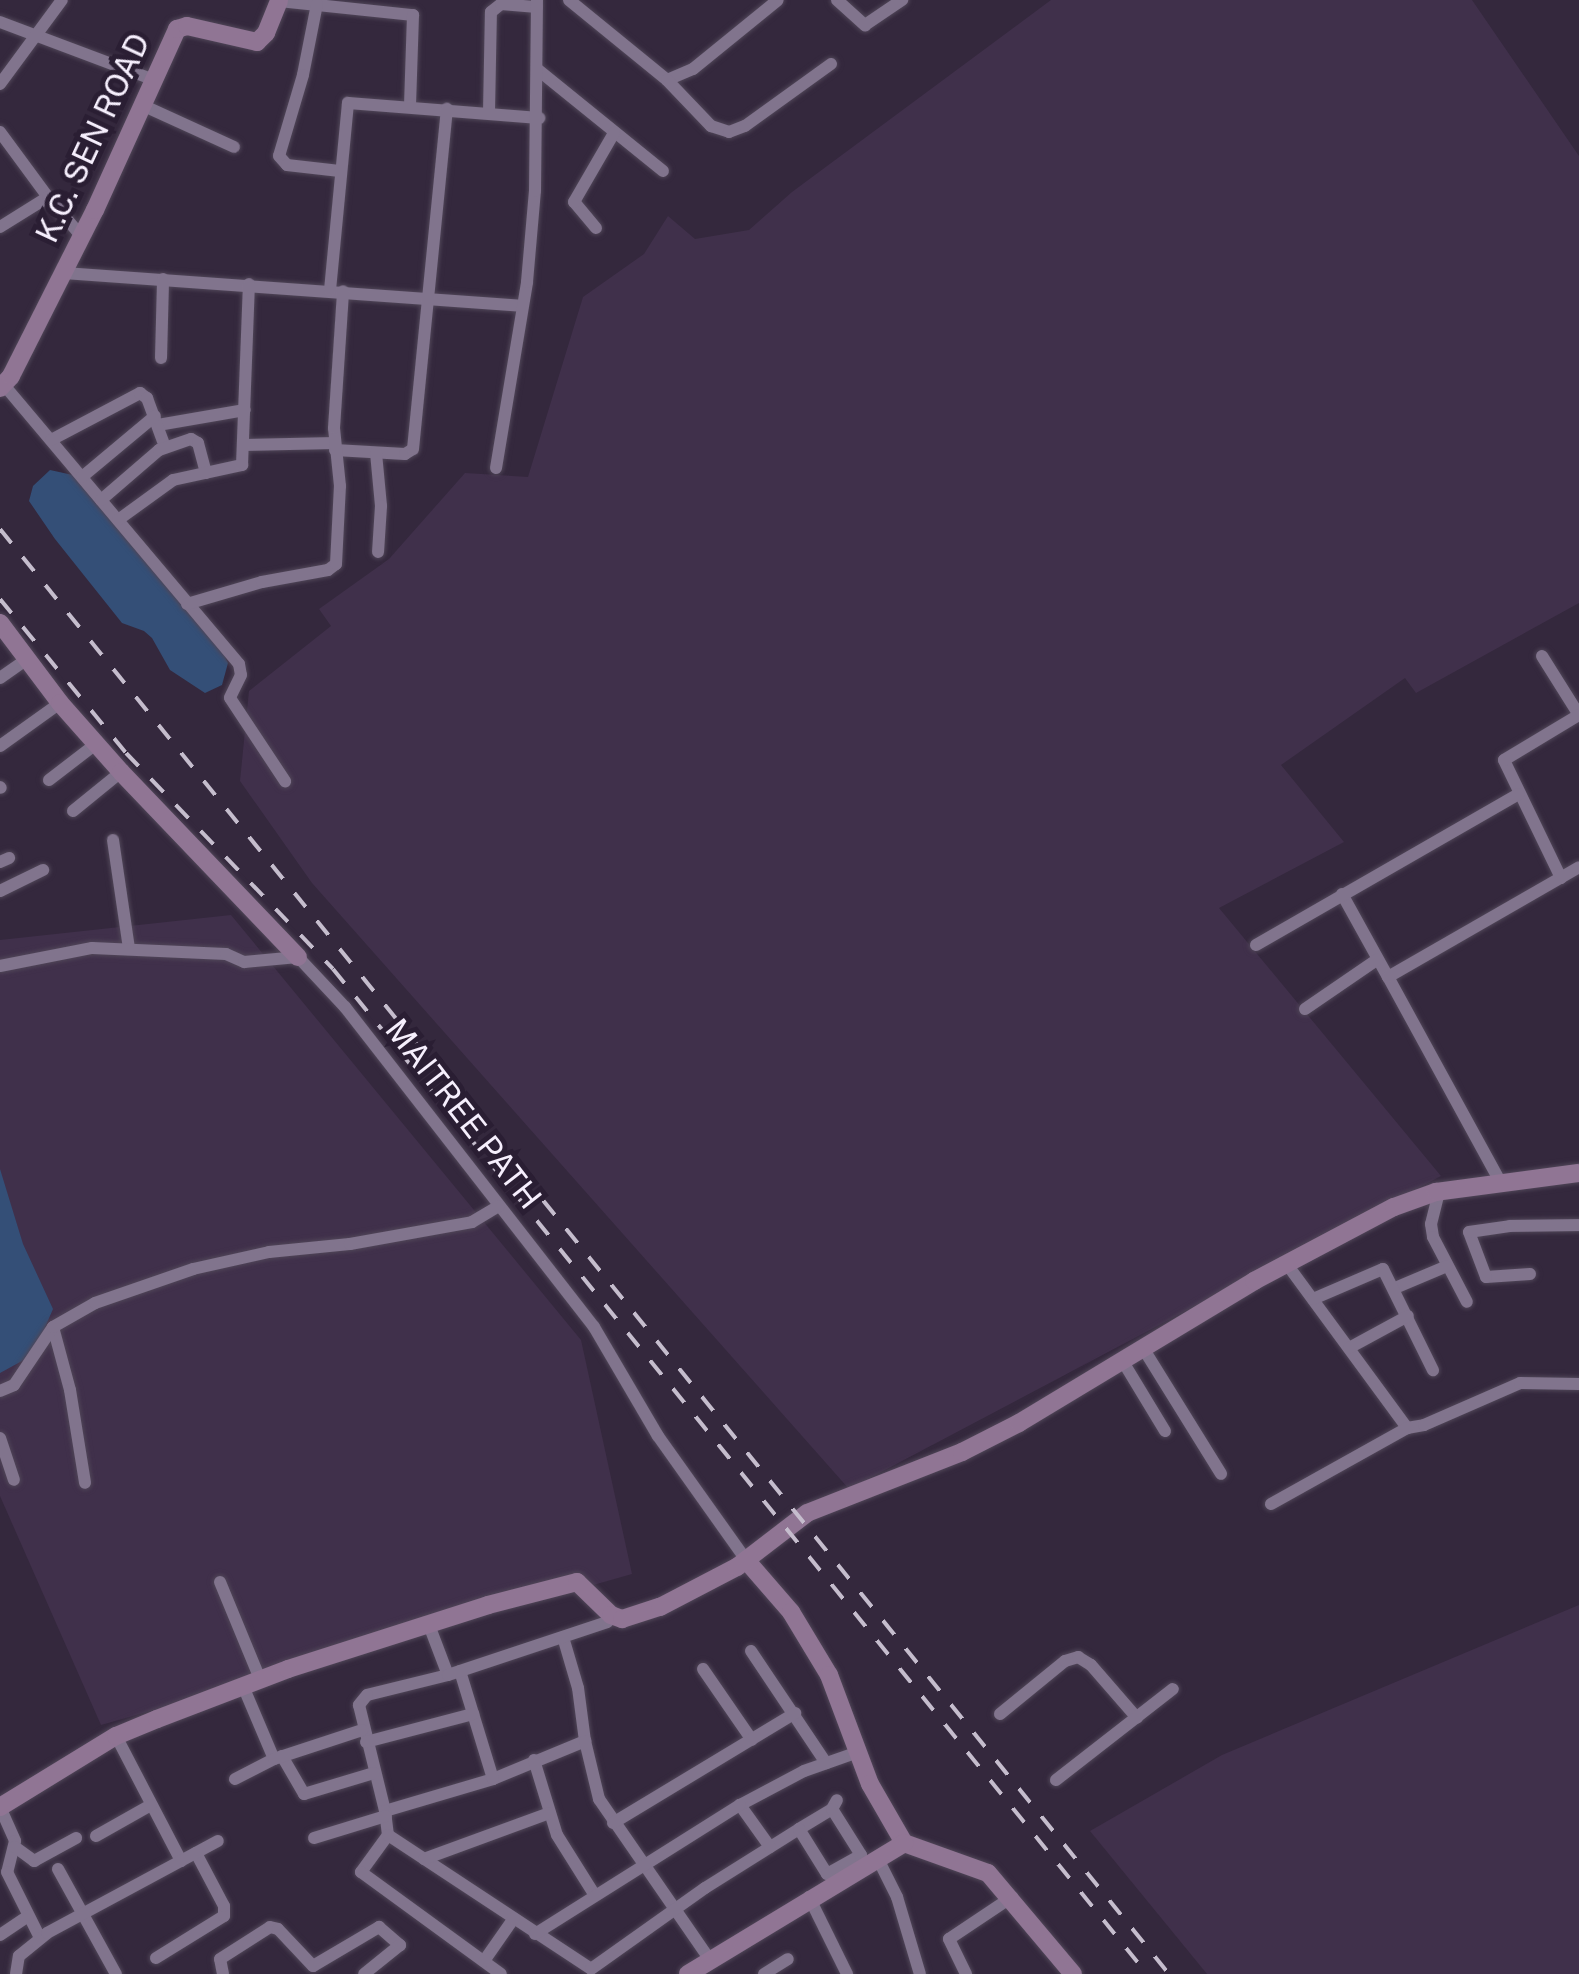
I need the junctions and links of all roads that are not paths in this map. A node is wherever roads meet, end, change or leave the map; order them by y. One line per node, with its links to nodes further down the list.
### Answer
1 (62, 0): 11 (street)
2 (569, 0): 15 (street)
3 (778, 0): 15 (street)
4 (838, 0): 5 (street)
5 (902, 0)
6 (279, 1): 8 (street); 14 (street, K.C. SEN ROAD)
7 (537, 3): 13 (street); 20 (street)
8 (317, 4): 9 (street); 25 (street)
9 (365, 4): 18 (street)
10 (0, 22): 11 (street)
11 (37, 36): 14 (street); 16 (street)
12 (831, 64): 15 (street)
13 (537, 69): 21 (street); 23 (street)
14 (152, 79): 17 (street, K.C. SEN ROAD)
15 (667, 80)
16 (0, 84)
17 (142, 104): 24 (street); 30 (street, K.C. SEN ROAD)
18 (410, 106): 19 (street); 25 (street)
19 (447, 109): 20 (street); 35 (street)
20 (489, 112): 21 (street)
21 (539, 118): 36 (street)
22 (0, 132): 27 (street)
23 (614, 133): 26 (street); 29 (street)
24 (234, 146)
25 (340, 171): 34 (street)
26 (663, 172)
27 (48, 197): 28 (street); 30 (street)
28 (0, 227)
29 (596, 228)
30 (82, 237): 31 (street, K.C. SEN ROAD)
31 (63, 273): 32 (street); 38 (street, K.C. SEN ROAD)
32 (164, 279): 33 (street); 37 (street)
33 (249, 284): 34 (street); 39 (street)
34 (336, 291): 35 (street); 44 (street)
35 (432, 296): 36 (street); 45 (street)
36 (522, 306): 46 (street)
37 (161, 358)
38 (2, 386): 41 (street)
39 (245, 410): 40 (street); 42 (street)
40 (157, 420): 41 (street); 43 (street); 48 (street)
41 (51, 440): 48 (street)
42 (244, 446): 44 (street); 47 (street)
43 (165, 447): 47 (street); 49 (street)
44 (335, 447): 45 (street); 52 (street)
45 (376, 452): 51 (street)
46 (496, 468)
47 (206, 473): 50 (street)
48 (82, 477): 49 (street)
49 (101, 500): 50 (street)
50 (118, 520): 52 (street)
51 (378, 552)
52 (187, 604): 63 (street)
53 (0, 624): 55 (street)
54 (1542, 656): 58 (street)
55 (26, 660): 56 (street); 57 (street)
56 (0, 678)
57 (60, 703): 59 (street); 60 (street)
58 (1578, 719): 64 (street)
59 (96, 744): 61 (street); 62 (street)
60 (0, 746)
61 (121, 772): 65 (street); 74 (street)
62 (49, 780)
63 (284, 781)
64 (1519, 794): 69 (street); 71 (street)
65 (73, 811)
66 (113, 840): 73 (street)
67 (1579, 868): 69 (street)
68 (43, 870): 70 (street)
69 (1561, 878): 77 (street)
70 (0, 891)
71 (1342, 894): 72 (street); 75 (street)
72 (1256, 946)
73 (129, 949): 74 (street); 76 (street)
74 (298, 958): 82 (street, MAITREE PATH)
75 (1378, 959): 77 (street); 78 (street)
76 (0, 966)
77 (1388, 977): 80 (street)
78 (1305, 1009)
79 (1579, 1173): 80 (street)
80 (1502, 1185): 81 (street)
81 (1438, 1192): 84 (street); 85 (street)
82 (500, 1206): 91 (street); 105 (street, MAITREE PATH)
83 (1579, 1225): 86 (street)
84 (1286, 1264): 88 (street); 92 (street)
85 (1446, 1266): 87 (street); 89 (street)
86 (1530, 1274)
87 (1395, 1288): 88 (street); 90 (street)
88 (1313, 1299): 93 (street)
89 (1467, 1302)
90 (1408, 1316): 93 (street); 95 (street)
91 (52, 1327): 97 (street); 103 (street)
92 (1143, 1348): 94 (street); 101 (street)
93 (1349, 1348): 98 (street)
94 (1122, 1360): 99 (street); 105 (street)
95 (1433, 1370)
96 (1579, 1384): 98 (street)
97 (0, 1391)
98 (1407, 1428): 104 (street)
99 (1166, 1430)
100 (0, 1438): 102 (street)
101 (1221, 1474)
102 (14, 1480)
103 (85, 1483)
104 (1271, 1504)
105 (746, 1560): 108 (street); 123 (street)
106 (220, 1582): 113 (street)
107 (607, 1622): 109 (street)
108 (429, 1625): 112 (street); 113 (street)
109 (563, 1638): 112 (street); 122 (street)
110 (751, 1651): 115 (street)
111 (704, 1669): 121 (street)
112 (454, 1673): 116 (street); 120 (street)
113 (252, 1683): 119 (street); 124 (street)
114 (1173, 1690): 118 (street)
115 (795, 1713): 121 (street); 126 (street)
116 (473, 1714): 120 (street); 128 (street)
117 (1000, 1714): 118 (street)
118 (1136, 1718): 130 (street)
119 (116, 1736): 132 (street); 133 (street)
120 (364, 1736): 124 (street); 127 (street)
121 (752, 1740): 136 (street)
122 (585, 1741): 125 (street); 136 (street)
123 (858, 1752): 126 (street); 143 (street)
124 (278, 1757): 127 (street); 129 (street)
125 (534, 1760): 128 (street); 134 (street)
126 (826, 1763): 131 (street)
127 (374, 1772): 135 (street)
128 (493, 1779): 135 (street)
129 (235, 1780)
130 (1056, 1780)
131 (740, 1804): 145 (street); 150 (street)
132 (151, 1805): 139 (street); 149 (street)
133 (0, 1807): 144 (street)
134 (550, 1813): 148 (street); 152 (street)
135 (385, 1814): 138 (street); 141 (street)
136 (614, 1823): 150 (street)
137 (800, 1829): 137 (street); 145 (street)
138 (388, 1835): 148 (street); 165 (street)
139 (96, 1836)
140 (76, 1838): 144 (street)
141 (314, 1838)
142 (218, 1841): 146 (street)
143 (904, 1843): 147 (street); 153 (street)
144 (15, 1846): 157 (street)
145 (770, 1847): 155 (street)
146 (196, 1853): 149 (street); 162 (street)
147 (877, 1857): 154 (street); 174 (street)
148 (424, 1858): 158 (street)
149 (181, 1861): 156 (street)
150 (641, 1863): 152 (street); 155 (street)
151 (58, 1869): 156 (street)
152 (594, 1894): 159 (street)
153 (1012, 1896): 175 (street); 176 (street)
154 (809, 1897): 164 (street); 173 (street)
155 (676, 1907): 159 (street); 164 (street)
156 (82, 1913): 161 (street); 167 (street)
157 (28, 1916): 160 (street); 161 (street)
158 (514, 1918): 159 (street); 165 (street)
159 (535, 1934)
160 (0, 1935)
161 (40, 1938): 166 (street)
162 (156, 1958)
163 (788, 1959): 172 (street)
164 (710, 1960): 171 (street)
165 (484, 1962): 170 (street)
166 (16, 1974)
167 (116, 1974)
168 (224, 1974): 169 (street)
169 (364, 1974)
170 (501, 1974)
171 (688, 1974)
172 (764, 1974)
173 (848, 1974)
174 (920, 1974)
175 (966, 1974)
176 (1074, 1974)

